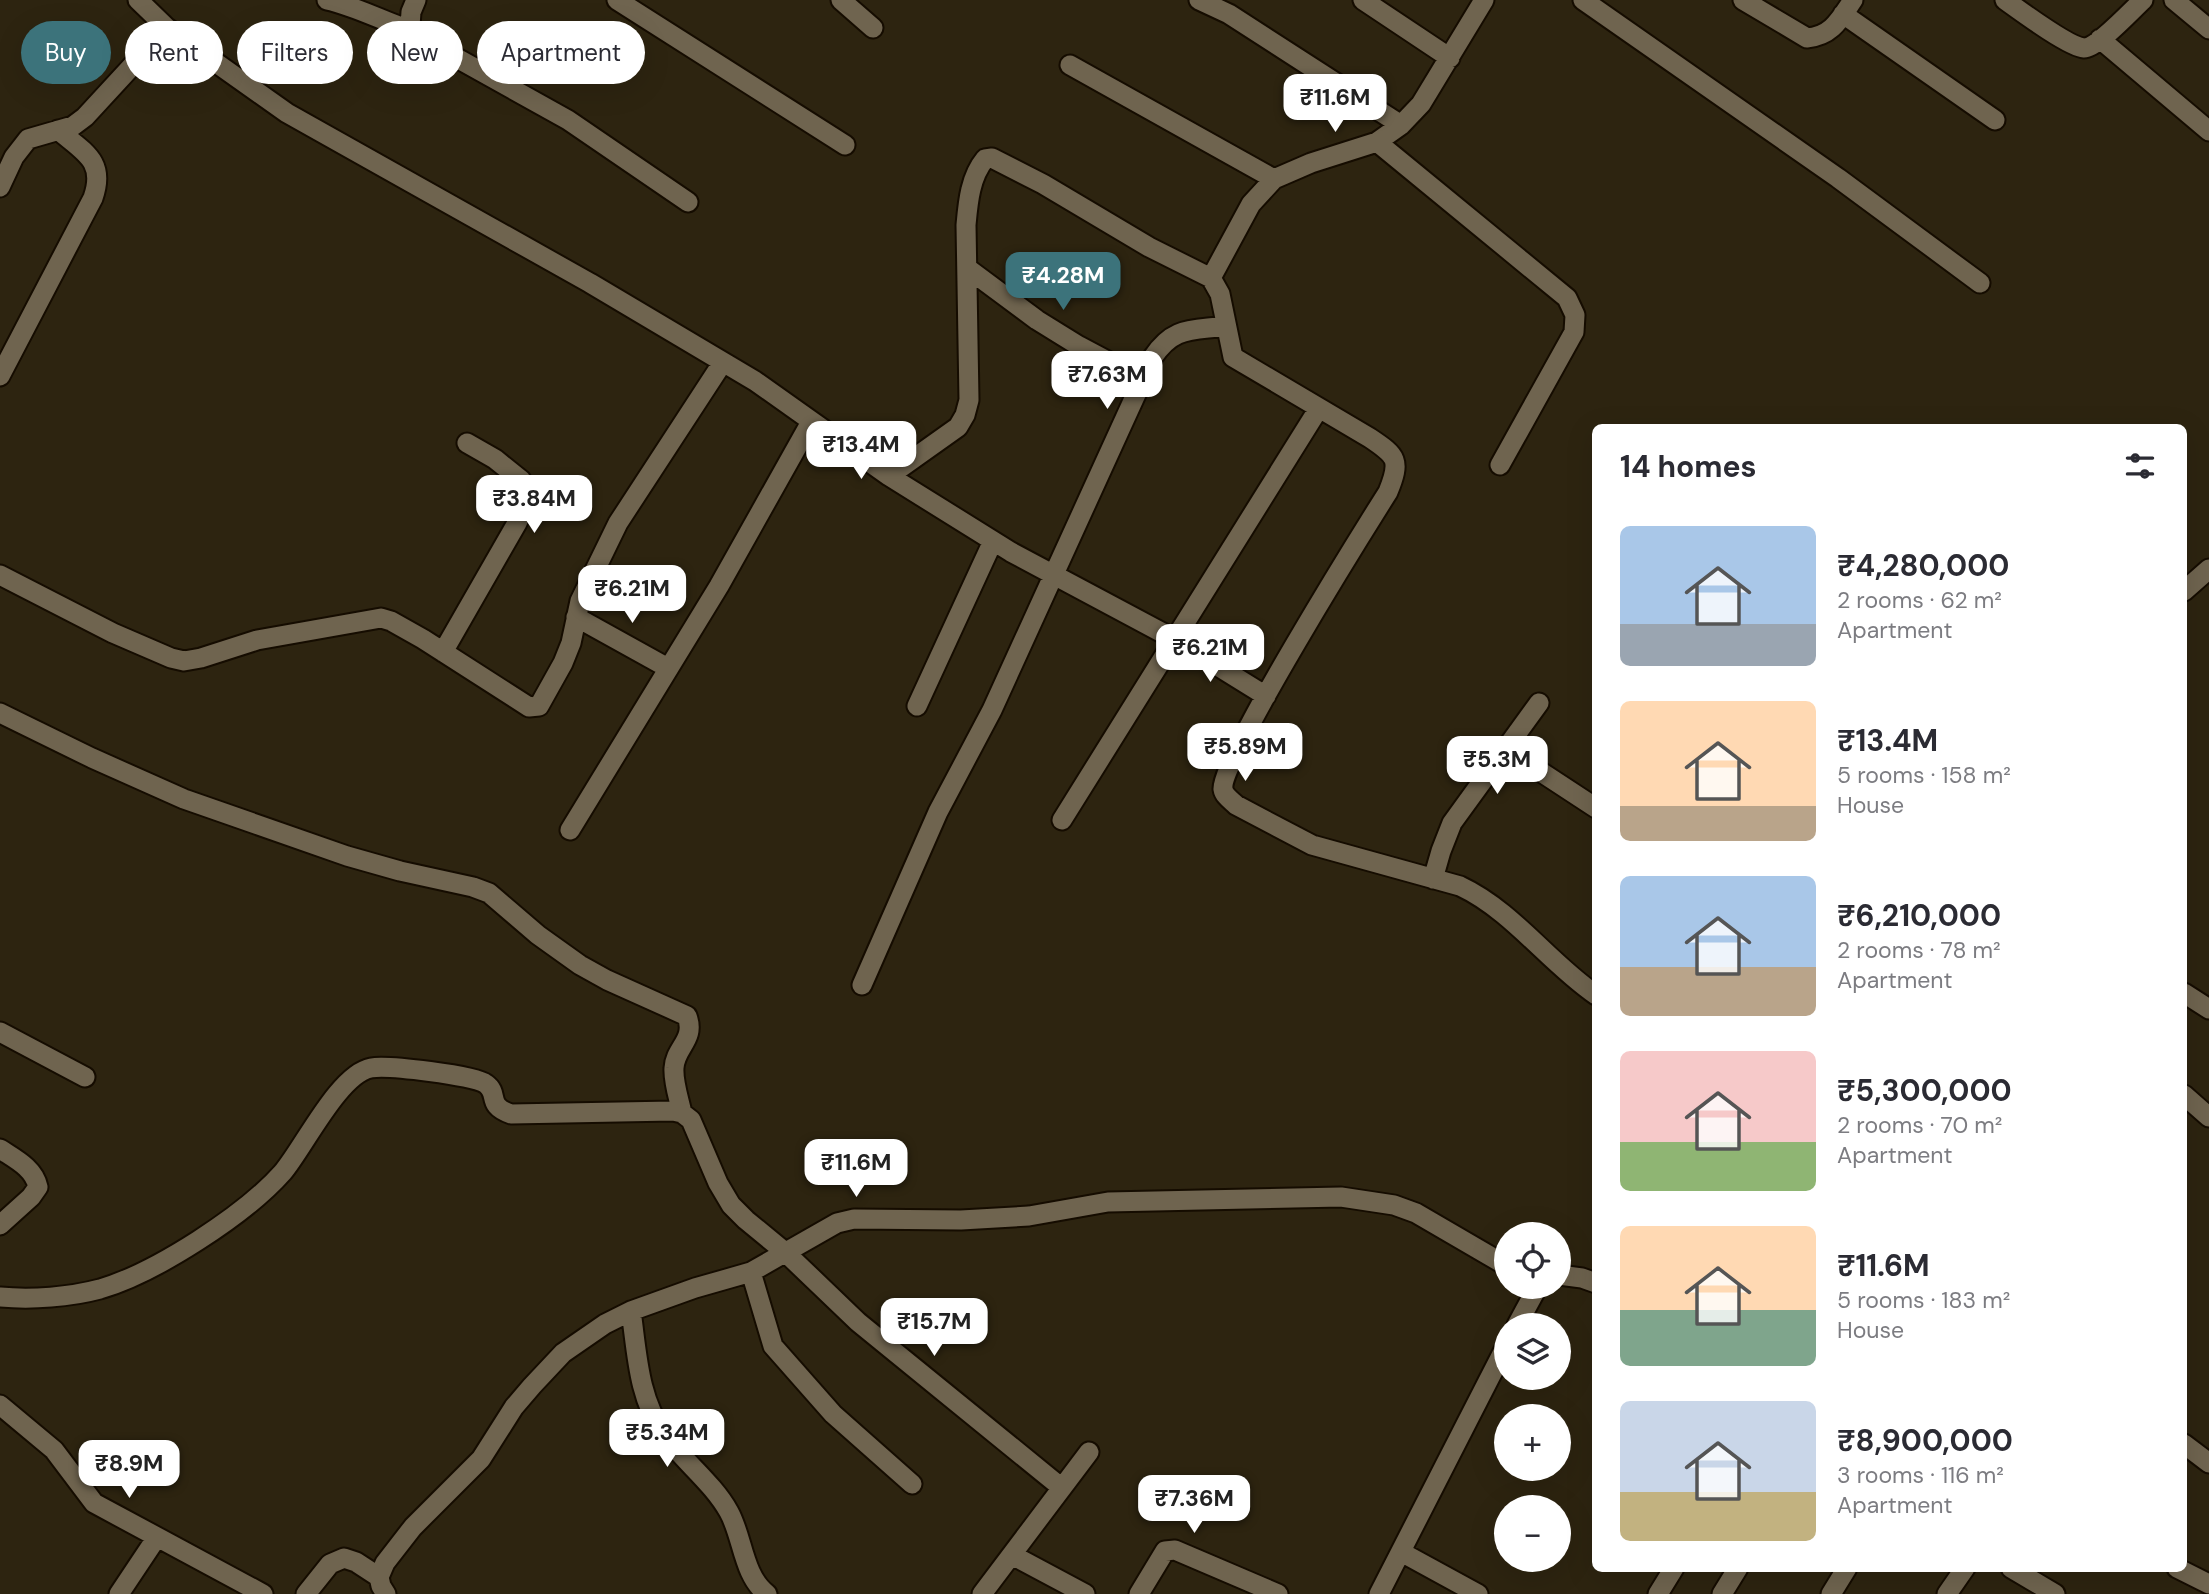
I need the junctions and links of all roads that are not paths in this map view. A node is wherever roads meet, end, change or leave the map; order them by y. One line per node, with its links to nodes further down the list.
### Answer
1 (138, 0): 15 (street)
2 (327, 0): 16 (street)
3 (416, 0): 17 (street)
4 (617, 0): 31 (street)
5 (841, 0): 18 (street)
6 (1199, 0): 27 (street)
7 (1363, 0): 21 (street)
8 (1483, 0): 21 (street)
9 (1583, 0): 37 (street)
10 (1743, 0): 14 (street)
11 (2004, 0): 20 (street)
12 (2143, 0): 20 (street)
13 (2174, 0): 19 (street)
14 (1848, 7): 26 (street)
15 (160, 21)
16 (385, 21)
17 (410, 21)
18 (873, 28)
19 (2209, 29)
20 (2101, 39): 29 (street)
21 (1450, 58): 27 (street)
22 (463, 62): 34 (street)
23 (1070, 65): 32 (street)
24 (223, 68): 39 (street)
25 (125, 74): 28 (street)
26 (1995, 120)
27 (1401, 125): 30 (street)
28 (58, 130): 33 (street); 40 (street)
29 (2209, 131)
30 (1377, 142): 32 (street); 45 (street)
31 (845, 145)
32 (1274, 179): 36 (street)
33 (0, 187)
34 (688, 202)
35 (967, 268): 36 (street); 41 (street); 46 (street)
36 (1211, 278): 38 (street)
37 (1980, 283)
38 (1226, 326): 41 (street); 42 (street)
39 (723, 362): 43 (street); 52 (street)
40 (0, 376)
41 (1143, 380): 50 (street)
42 (1319, 408): 53 (street); 56 (street)
43 (811, 422): 46 (street); 55 (street)
44 (467, 443): 54 (street)
45 (1500, 465)
46 (889, 476): 47 (street)
47 (993, 541): 50 (street); 58 (street)
48 (2209, 569): 51 (street)
49 (0, 575): 54 (street)
50 (1055, 575): 53 (street); 65 (street)
51 (2187, 588)
52 (576, 617): 54 (street); 55 (street)
53 (1174, 639): 56 (street); 62 (street)
54 (443, 652)
55 (668, 668): 63 (street)
56 (1266, 696): 64 (street)
57 (1539, 702): 60 (street)
58 (917, 706)
59 (0, 713): 72 (street)
60 (1506, 748): 61 (street); 64 (street)
61 (1592, 805)
62 (1062, 820)
63 (570, 830)
64 (1433, 879): 66 (street)
65 (862, 985)
66 (1592, 992)
67 (2187, 995): 68 (street)
68 (2209, 1009)
69 (0, 1032): 70 (street)
70 (85, 1077)
71 (2187, 1098): 73 (street)
72 (682, 1113): 76 (street); 81 (street)
73 (2209, 1117)
74 (0, 1149): 75 (street)
75 (0, 1225)
76 (785, 1252): 77 (street); 78 (street); 89 (street)
77 (1494, 1258)
78 (751, 1272): 82 (street); 88 (street)
79 (1571, 1277): 80 (street)
80 (1592, 1282)
81 (0, 1297)
82 (631, 1311): 100 (street); 104 (street)
83 (1494, 1370): 91 (street)
84 (0, 1405): 90 (street)
85 (2187, 1446): 87 (street)
86 (1089, 1452): 89 (street)
87 (2209, 1463)
88 (912, 1484)
89 (1062, 1488): 92 (street)
90 (158, 1537): 101 (street); 102 (street)
91 (1401, 1552): 109 (street); 110 (street)
92 (1012, 1555): 105 (street); 106 (street)
93 (1672, 1572): 111 (street)
94 (1736, 1572): 112 (street)
95 (1845, 1572): 113 (street)
96 (1962, 1572): 114 (street)
97 (2018, 1572): 115 (street)
98 (2185, 1572): 99 (street)
99 (2209, 1584)
100 (383, 1585): 103 (street)
101 (119, 1594)
102 (263, 1594)
103 (306, 1594)
104 (767, 1594)
105 (982, 1594)
106 (1085, 1594)
107 (1139, 1594): 108 (street)
108 (1278, 1594)
109 (1379, 1594)
110 (1478, 1594)
111 (1658, 1594)
112 (1722, 1594)
113 (1832, 1594)
114 (1947, 1594)
115 (2056, 1594)

